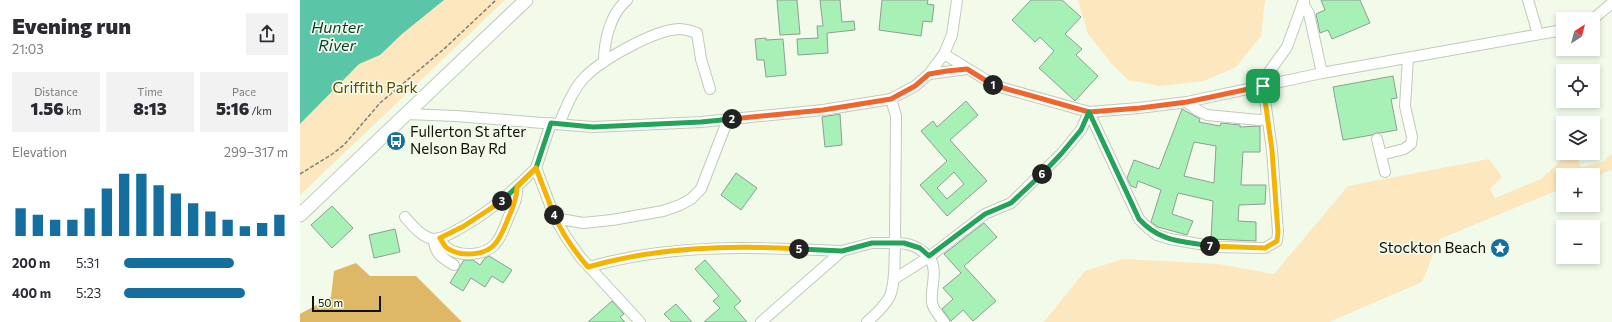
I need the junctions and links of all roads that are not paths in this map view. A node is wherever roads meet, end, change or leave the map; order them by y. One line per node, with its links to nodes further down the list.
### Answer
1 (526, 0): 21 (main road)
2 (627, 0): 12 (lane)
3 (957, 0): 10 (lane)
4 (1528, 0): 9 (lane)
5 (1304, 1): 14 (lane); 16 (lane)
6 (1612, 3): 7 (lane)
7 (1600, 13)
8 (1556, 31): 9 (lane)
9 (1538, 34): 11 (lane)
10 (944, 54): 13 (lane); 15 (lane)
11 (1408, 58): 14 (lane); 26 (lane)
12 (604, 62): 17 (lane); 24 (lane)
13 (967, 69): 15 (lane); 20 (lane)
14 (1322, 73): 16 (lane)
15 (929, 74): 18 (lane)
16 (1263, 86): 19 (lane); 23 (lane)
17 (710, 90)
18 (891, 99): 22 (lane); 34 (lane)
19 (1187, 102): 20 (lane); 23 (lane)
20 (1089, 112): 23 (lane); 36 (lane)
21 (406, 114): 24 (lane); 30 (main road)
22 (728, 119): 24 (lane); 32 (lane)
23 (1267, 119)
24 (555, 123): 27 (lane)
25 (1377, 139): 26 (lane)
26 (1381, 155): 28 (lane)
27 (536, 168): 29 (lane); 32 (lane)
28 (1385, 172)
29 (517, 187): 33 (lane); 33 (lane)
30 (300, 215)
31 (405, 217): 33 (lane)
32 (555, 218): 38 (lane)
33 (437, 238): 37 (lane)
34 (895, 243): 35 (lane); 36 (lane); 39 (lane)
35 (842, 251): 38 (lane); 41 (lane)
36 (929, 256): 39 (lane); 43 (lane)
37 (454, 265)
38 (588, 267): 40 (lane)
39 (894, 279): 42 (lane)
40 (640, 322)
41 (761, 322)
42 (867, 322)
43 (944, 322)

